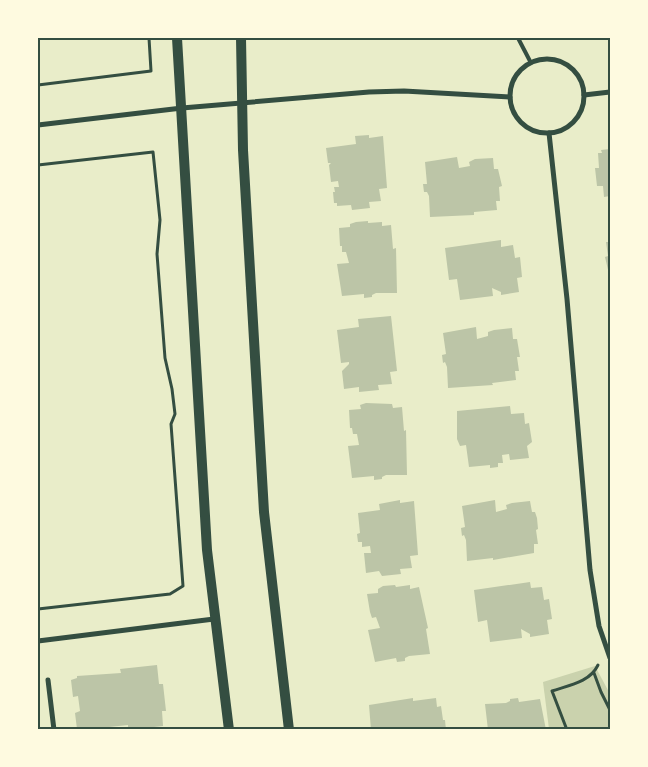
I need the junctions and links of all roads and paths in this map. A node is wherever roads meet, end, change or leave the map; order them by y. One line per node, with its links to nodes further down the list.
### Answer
1 (149, 38): 6 (path)
2 (176, 38): 11 (main road)
3 (241, 38): 10 (main road)
4 (518, 38): 5 (lane)
5 (531, 63): 8 (street); 9 (street)
6 (38, 85)
7 (610, 92): 8 (street)
8 (584, 95): 13 (street)
9 (510, 98): 10 (street); 13 (street)
10 (243, 103): 11 (street); 23 (main road)
11 (182, 108): 12 (street); 16 (main road)
12 (38, 125)
13 (549, 133): 18 (street)
14 (38, 166): 15 (path)
15 (38, 609)
16 (214, 619): 17 (street); 22 (main road)
17 (38, 641)
18 (610, 658)
19 (48, 680): 21 (street)
20 (610, 710): 24 (path)
21 (54, 730)
22 (229, 730)
23 (290, 730)
24 (567, 730)

